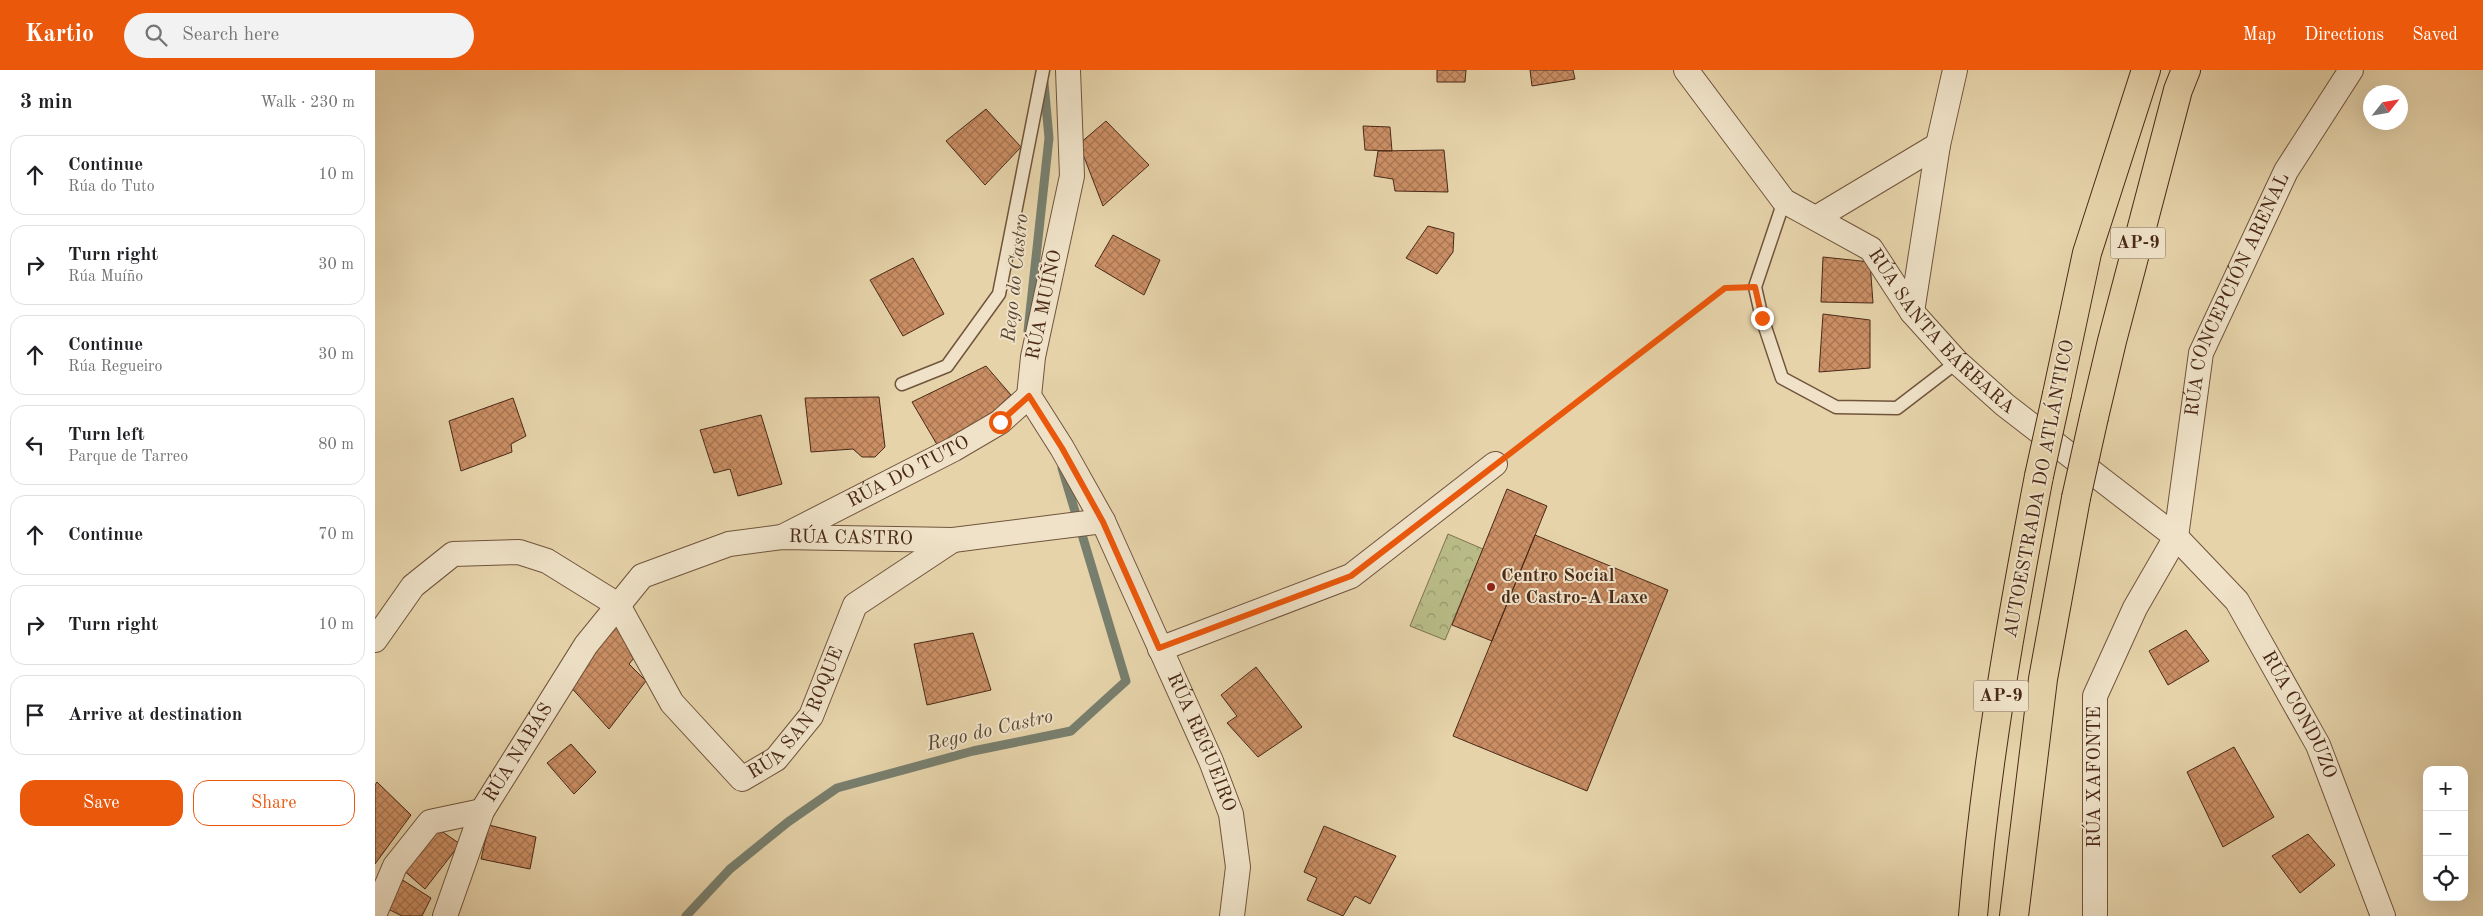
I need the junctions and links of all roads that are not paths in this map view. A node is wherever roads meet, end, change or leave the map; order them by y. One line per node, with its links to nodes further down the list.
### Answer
1 (1043, 70): 13 (lane)
2 (1068, 70): 14 (street, RÚA MUÍÑO)
3 (1685, 70): 9 (street, RÚA SANTA BÁRBARA)
4 (1955, 70): 8 (street)
5 (2146, 70): 27 (highway, AUTOESTRADA DO ATLÁNTICO / AP-9, bridge)
6 (2186, 70): 28 (highway, AUTOESTRADA DO ATLÁNTICO / AP-9, bridge)
7 (2351, 70): 17 (street, RÚA CONCEPCIÓN ARENAL)
8 (1938, 145): 10 (street); 11 (street)
9 (1784, 201): 10 (street, RÚA SANTA BÁRBARA); 12 (lane)
10 (1816, 218): 11 (street, RÚA SANTA BÁRBARA)
11 (1912, 312): 12 (street, RÚA SANTA BÁRBARA)
12 (1957, 362): 17 (street, RÚA SANTA BÁRBARA)
13 (902, 384)
14 (1029, 396): 16 (street); 18 (street, RÚA DO TUTO)
15 (1495, 464): 22 (street)
16 (1103, 522): 19 (street, RÚA CASTRO); 22 (street, RÚA REGUEIRO)
17 (2176, 537): 29 (street, RÚA XAFONTE); 30 (street, RÚA CONDUZO)
18 (782, 538): 19 (street, RÚA CASTRO); 20 (street, RÚA CASTRO)
19 (953, 540): 20 (street, RÚA SAN ROQUE)
20 (618, 605): 21 (street); 23 (street, RÚA NABÁS)
21 (375, 640)
22 (1159, 648): 26 (street, RÚA REGUEIRO)
23 (482, 812): 24 (street); 25 (street, RÚA NABÁS)
24 (375, 913)
25 (445, 916)
26 (1233, 916)
27 (1973, 916)
28 (2014, 916)
29 (2095, 916)
30 (2383, 916)

